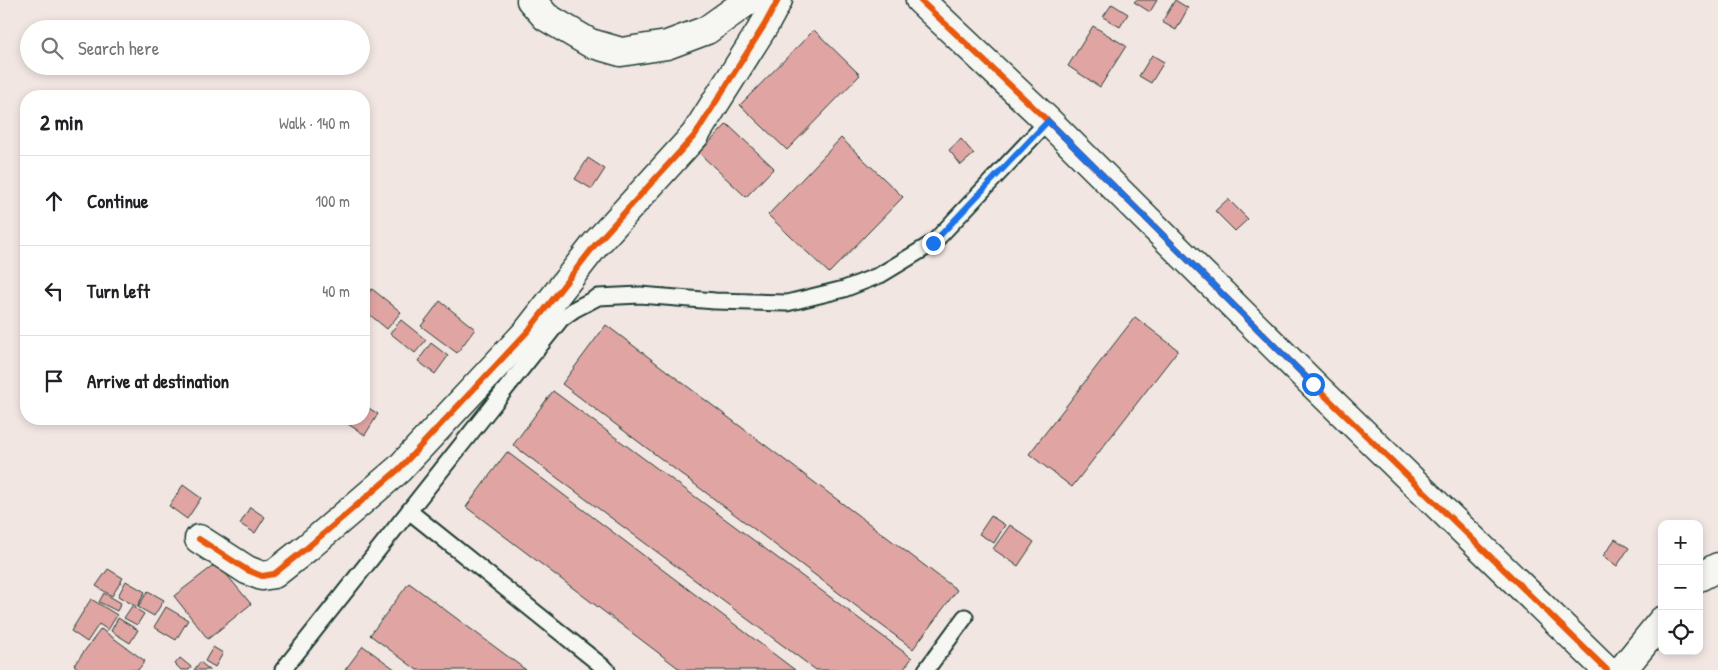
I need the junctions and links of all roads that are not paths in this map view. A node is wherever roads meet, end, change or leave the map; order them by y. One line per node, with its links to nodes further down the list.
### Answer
1 (530, 0): 2 (street)
2 (749, 0)
3 (778, 0): 7 (street)
4 (920, 0): 5 (street)
5 (1048, 121): 6 (lane); 15 (street)
6 (409, 511): 12 (lane); 13 (lane)
7 (199, 539)
8 (1718, 567): 9 (street)
9 (1703, 575)
10 (966, 617): 14 (lane)
11 (1658, 626): 16 (street)
12 (283, 670)
13 (607, 670)
14 (926, 670)
15 (1607, 670)
16 (1622, 670)

